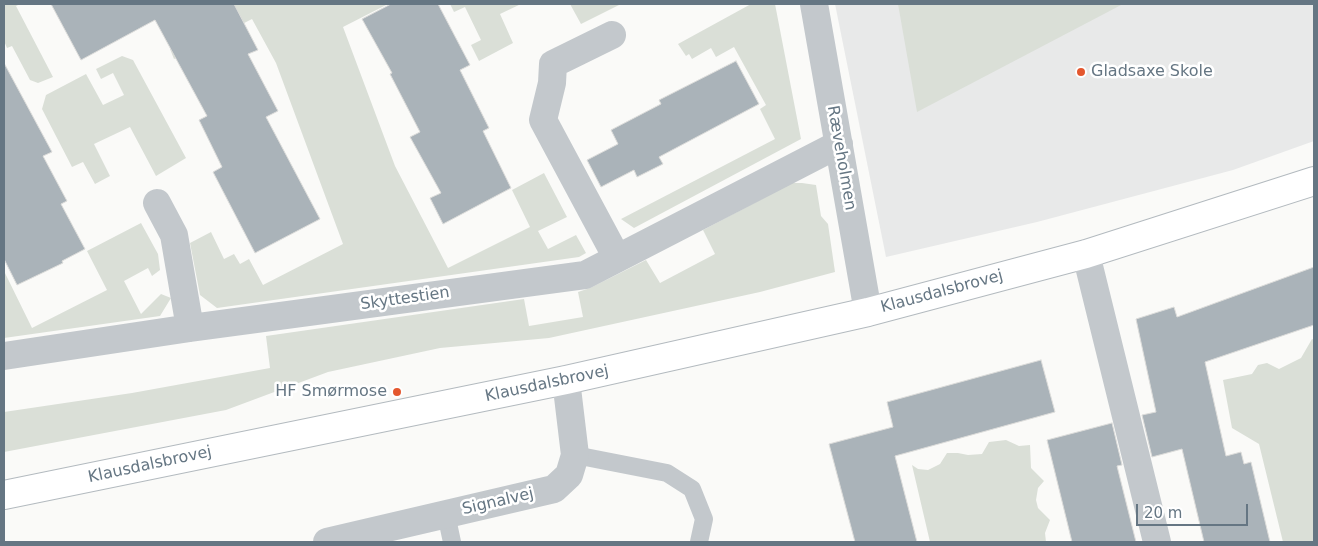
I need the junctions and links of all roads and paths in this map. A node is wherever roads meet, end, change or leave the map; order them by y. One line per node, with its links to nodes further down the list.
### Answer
1 (814, 4): 3 (street, Ræveholmen)
2 (612, 35): 7 (street)
3 (839, 144): 7 (street, Skyttestien); 8 (street, Ræveholmen)
4 (1314, 181): 6 (street, Klausdalsbrovej)
5 (157, 203): 9 (street)
6 (1086, 254): 8 (street, Klausdalsbrovej); 18 (street)
7 (617, 258): 9 (street, Skyttestien)
8 (868, 312): 11 (street, Klausdalsbrovej)
9 (190, 328): 10 (street, Skyttestien)
10 (4, 356)
11 (566, 380): 12 (street, Signalvej); 13 (street, Klausdalsbrovej)
12 (575, 455): 14 (street, Signalvej); 17 (lane)
13 (4, 495)
14 (446, 514): 15 (street, Signalvej); 16 (lane)
15 (327, 542)
16 (452, 542)
17 (699, 542)
18 (1157, 542)

